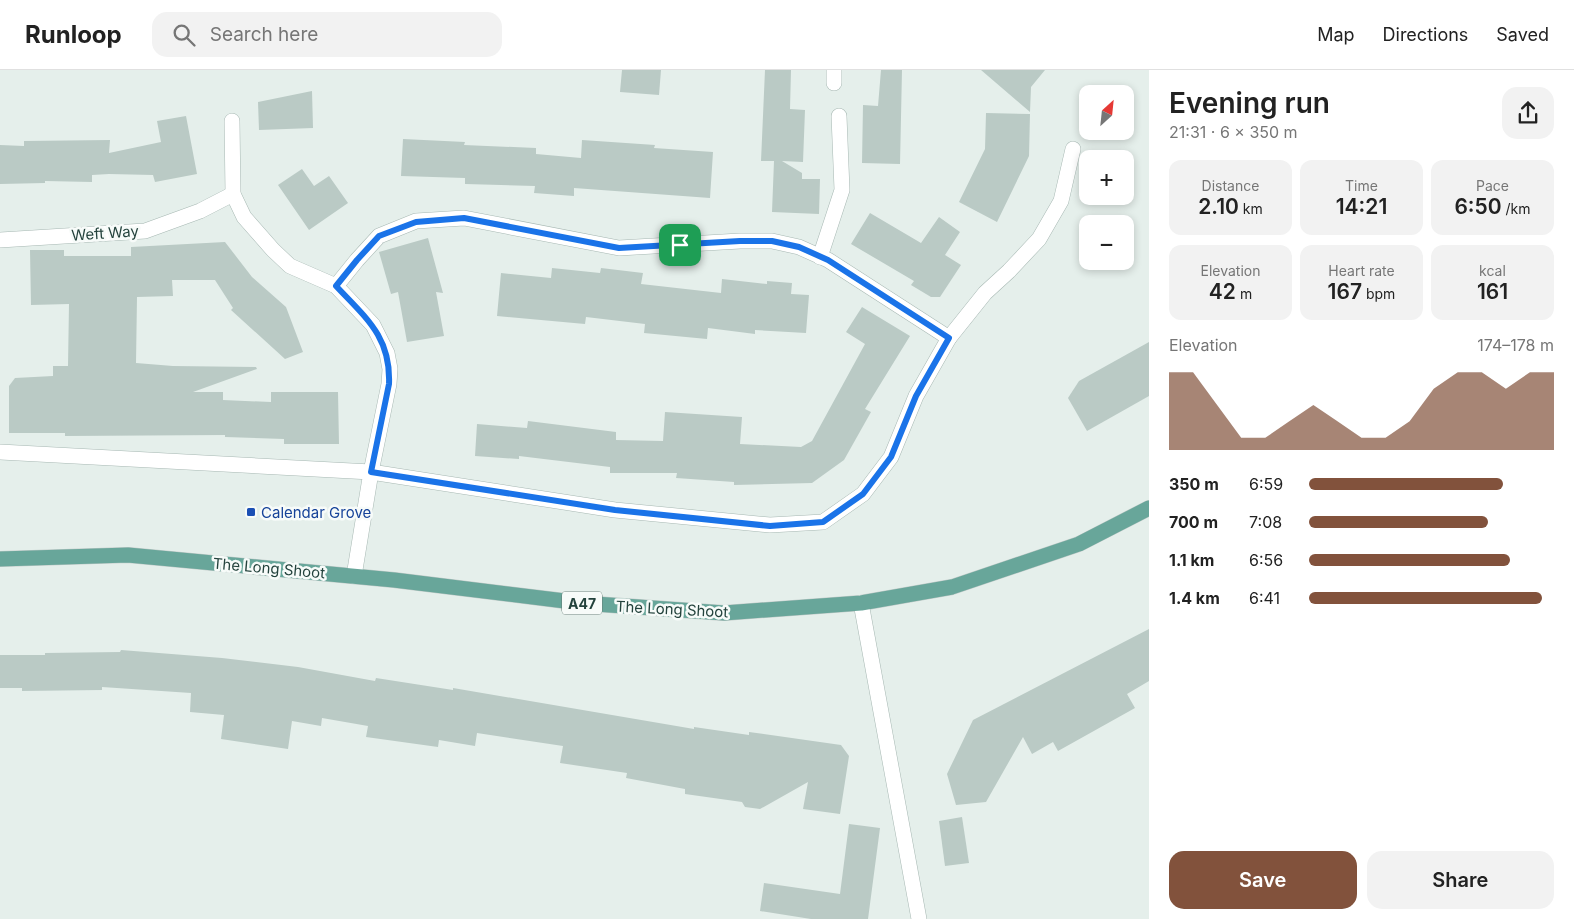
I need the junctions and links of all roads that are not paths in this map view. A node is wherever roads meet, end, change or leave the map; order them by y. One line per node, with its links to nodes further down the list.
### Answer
1 (839, 116): 6 (street)
2 (232, 121): 4 (street)
3 (1073, 149): 8 (street)
4 (233, 194): 5 (street, Weft Way); 7 (street)
5 (0, 240)
6 (820, 257): 7 (street); 8 (street)
7 (336, 286): 10 (street)
8 (949, 338): 10 (street)
9 (0, 452): 10 (street)
10 (371, 472): 13 (street)
11 (1149, 508): 14 (main road, The Long Shoot / A47)
12 (0, 558): 13 (main road, The Long Shoot / A47)
13 (354, 576): 14 (main road, The Long Shoot / A47)
14 (861, 602): 15 (street)
15 (919, 919)

